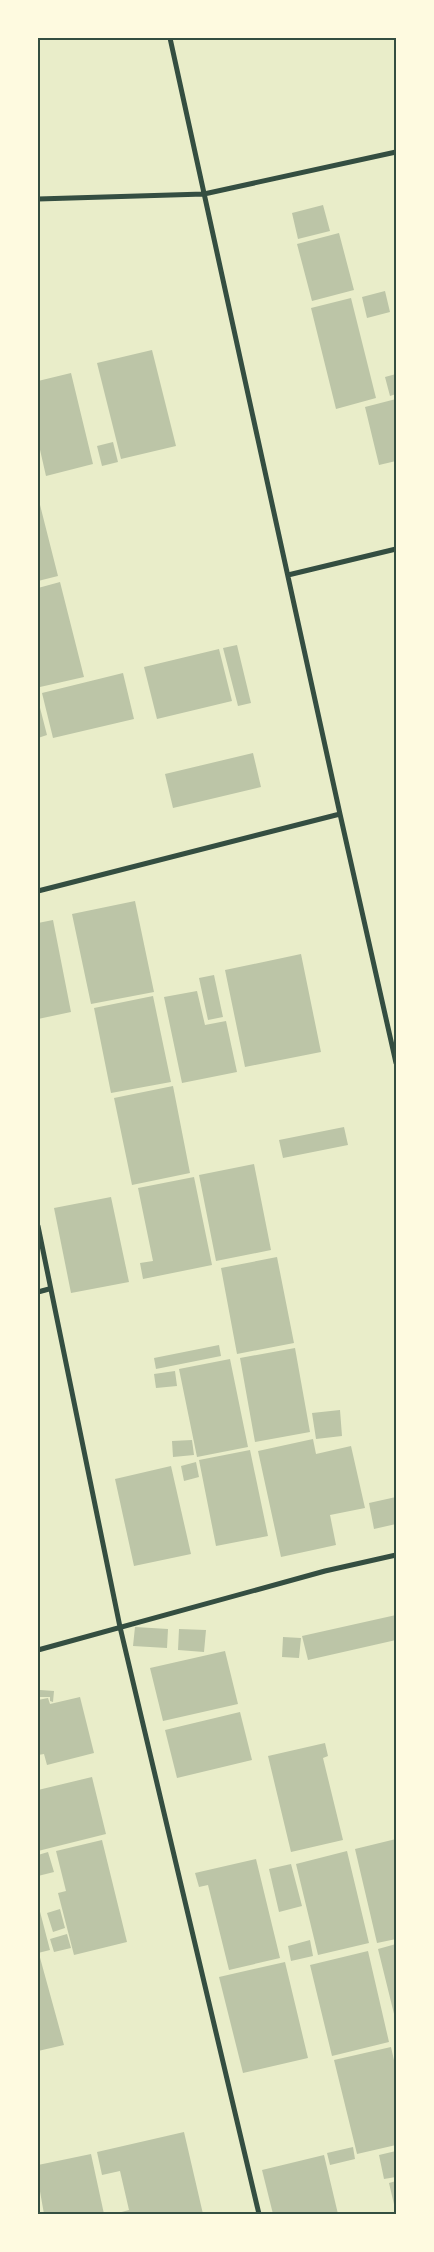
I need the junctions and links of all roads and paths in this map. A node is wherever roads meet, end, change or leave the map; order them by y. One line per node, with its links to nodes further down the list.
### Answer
1 (170, 38): 3 (street)
2 (396, 152): 3 (street)
3 (204, 194): 4 (street); 6 (street)
4 (38, 198)
5 (396, 548): 6 (street)
6 (288, 575): 7 (street)
7 (340, 814): 8 (street); 9 (street)
8 (38, 891)
9 (396, 1064)
10 (38, 1226): 11 (street)
11 (49, 1289): 12 (street); 14 (street)
12 (38, 1292)
13 (396, 1555): 14 (street)
14 (120, 1627): 15 (street); 16 (street)
15 (38, 1650)
16 (259, 2214)

